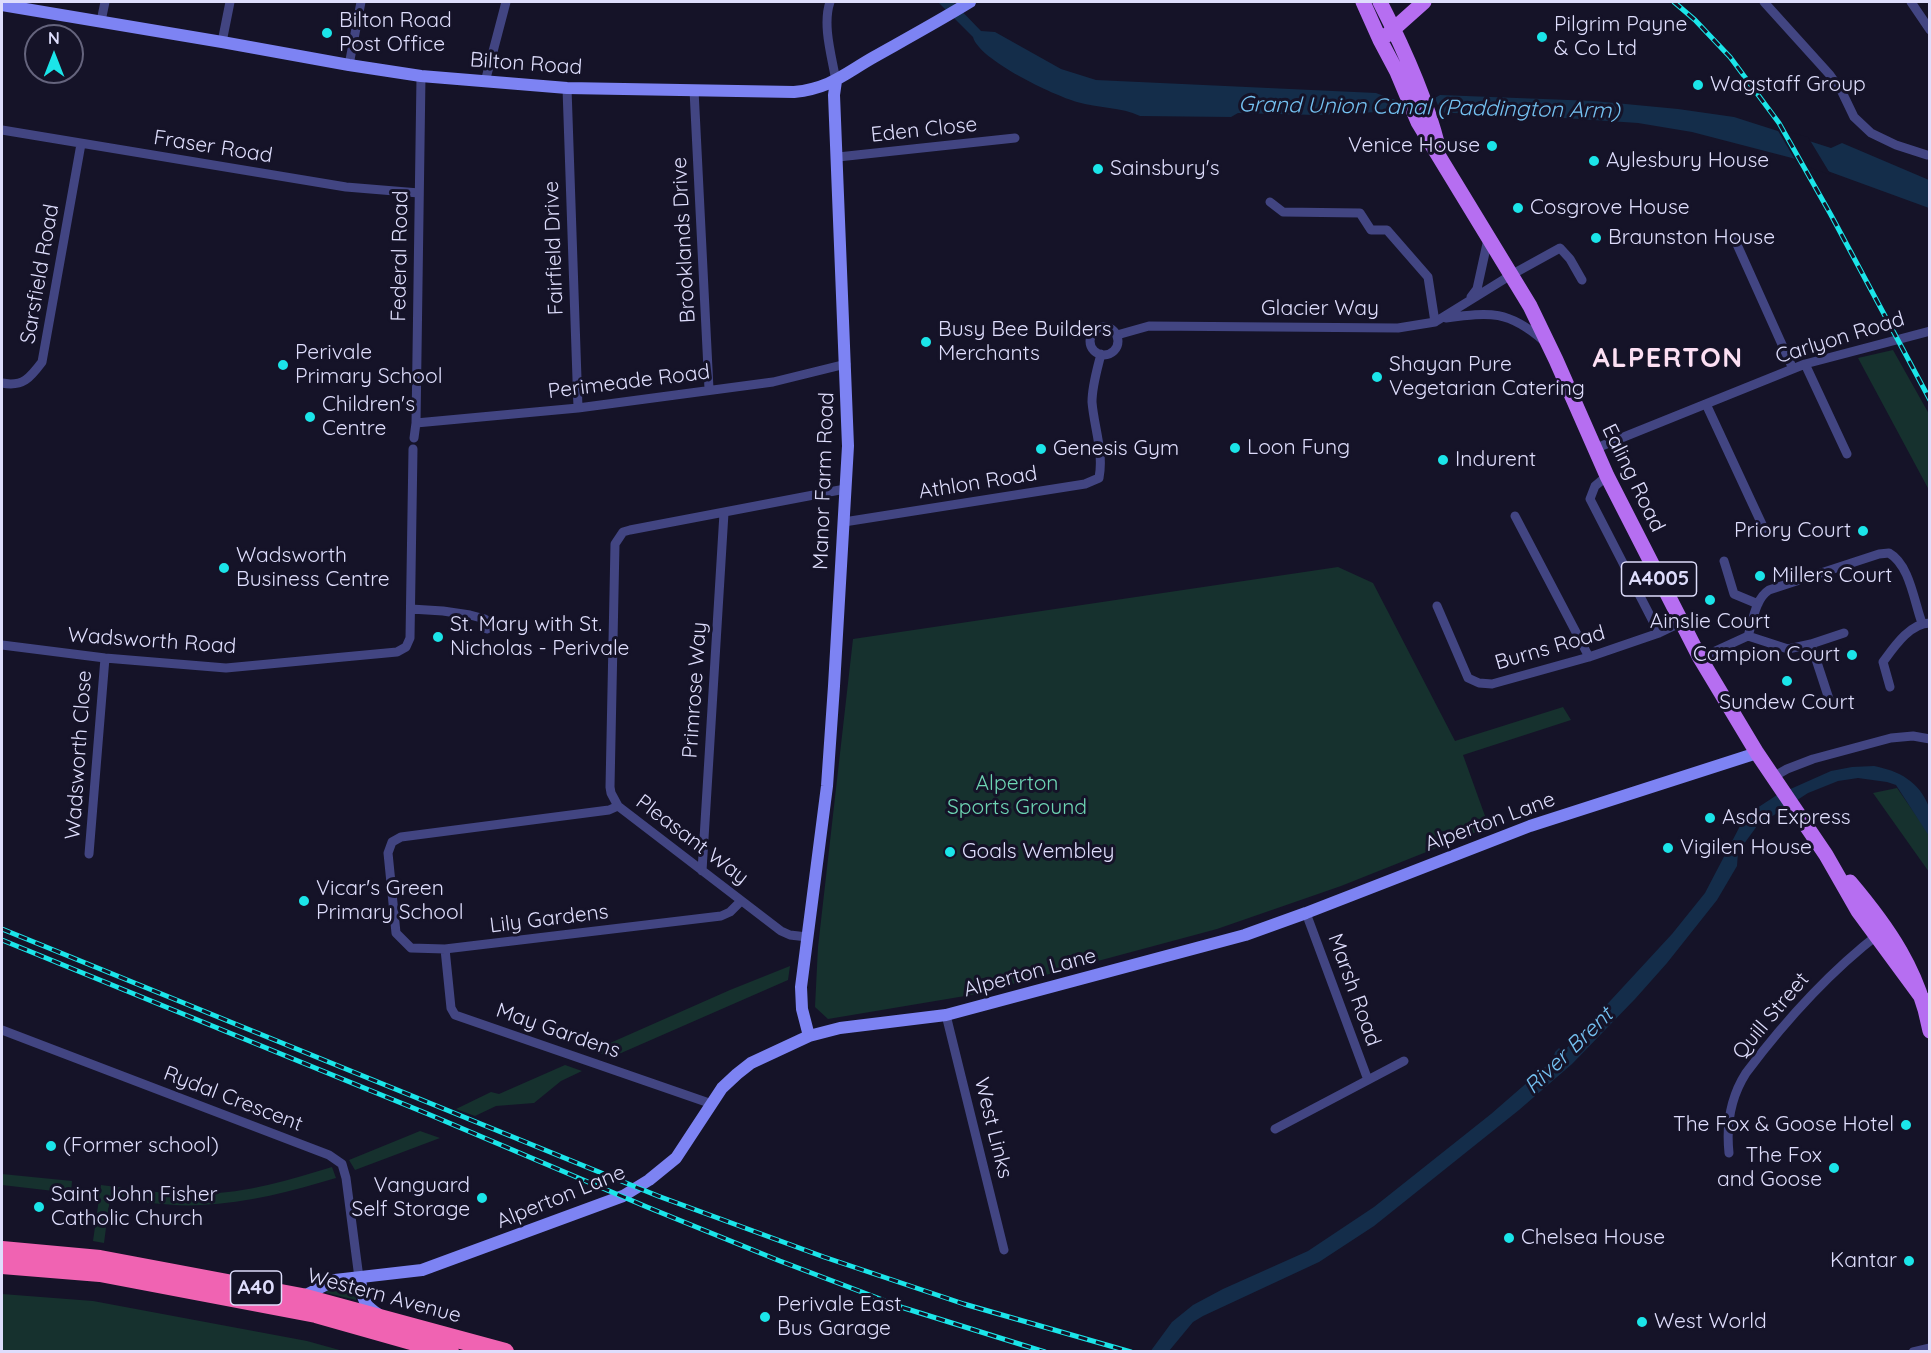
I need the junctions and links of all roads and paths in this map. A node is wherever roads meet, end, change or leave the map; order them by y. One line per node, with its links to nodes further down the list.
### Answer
1 (105, 2): 13 (street)
2 (230, 2): 17 (street)
3 (361, 2): 18 (street)
4 (506, 2): 22 (street)
5 (830, 2): 21 (street)
6 (970, 2): 21 (street)
7 (1364, 2): 16 (main road, A4005)
8 (1380, 2): 14 (main road, A4005)
9 (1424, 2): 14 (main road)
10 (1764, 2): 29 (street)
11 (1911, 2): 15 (street)
12 (2, 5): 13 (street, Bilton Road)
13 (101, 21): 17 (street, Bilton Road)
14 (1394, 29): 16 (main road); 19 (main road); 25 (main road, Ealing Road / A4005)
15 (1929, 30)
16 (1380, 40): 19 (main road, Ealing Road / A4005)
17 (222, 42): 18 (street, Bilton Road)
18 (349, 65): 20 (street, Bilton Road)
19 (1397, 72): 25 (main road, Ealing Road / A4005)
20 (421, 76): 22 (street, Bilton Road); 31 (street, Federal Road)
21 (836, 81): 24 (street, Bilton Road); 30 (street, Manor Farm Road)
22 (485, 82): 23 (street, Bilton Road)
23 (567, 88): 24 (street, Bilton Road); 49 (street, Fairfield Drive)
24 (694, 90): 47 (street, Brooklands Drive)
25 (1412, 93): 33 (main road, Ealing Road / A4005)
26 (2, 130): 28 (street, Fraser Road)
27 (1015, 138): 30 (street, Eden Close)
28 (81, 144): 31 (street, Fraser Road); 46 (street, Sarsfield Road)
29 (1927, 155)
30 (838, 157): 43 (street, Manor Farm Road)
31 (419, 194): 50 (street, Federal Road)
32 (1270, 202): 38 (street)
33 (1488, 238): 35 (main road, Ealing Road / A4005); 37 (street)
34 (1735, 240): 45 (street)
35 (1511, 275): 36 (street, Glacier Way); 37 (street, Glacier Way); 41 (main road, Ealing Road / A4005)
36 (1582, 280)
37 (1466, 304): 38 (street, Glacier Way)
38 (1437, 321): 40 (street, Glacier Way); 41 (street)
39 (1929, 331): 44 (street, Carlyon Road)
40 (1117, 335): 42 (street); 42 (street)
41 (1550, 347): 53 (main road, Ealing Road / A4005)
42 (1101, 354): 59 (street, Athlon Road)
43 (846, 364): 47 (street, Perimeade Road); 56 (street, Manor Farm Road)
44 (1805, 364): 45 (street, Carlyon Road); 54 (street)
45 (1793, 369): 48 (street, Carlyon Road)
46 (2, 383)
47 (709, 390): 49 (street, Perimeade Road)
48 (1706, 404): 53 (street, Carlyon Road); 60 (street)
49 (578, 408): 50 (street, Perimeade Road)
50 (416, 423): 51 (street, Federal Road)
51 (414, 438)
52 (414, 448): 64 (street)
53 (1594, 449): 55 (main road, Ealing Road / A4005)
54 (1846, 454)
55 (1606, 476): 65 (main road, Ealing Road / A4005); 68 (street)
56 (845, 489): 57 (street, Pleasant Way); 59 (street, Manor Farm Road)
57 (724, 513): 81 (street, Pleasant Way); 83 (street, Primrose Way)
58 (1515, 516): 73 (street)
59 (844, 522): 87 (street, Manor Farm Road)
60 (1766, 533)
61 (1724, 561): 62 (street)
62 (1758, 604): 66 (street); 70 (street)
63 (1437, 606): 73 (street, Burns Road)
64 (411, 609): 67 (street); 75 (street, Wadsworth Road)
65 (1682, 622): 68 (street, Burns Road); 74 (main road, Ealing Road / A4005)
66 (1926, 623): 76 (street)
67 (487, 629)
68 (1659, 633): 73 (street, Burns Road)
69 (1844, 633): 71 (street)
70 (1748, 636): 71 (street); 74 (street)
71 (1811, 644): 77 (street)
72 (2, 645): 75 (street, Wadsworth Road)
73 (1589, 657)
74 (1700, 657): 79 (main road, Ealing Road / A4005)
75 (105, 658): 82 (street, Wadsworth Close)
76 (1890, 687)
77 (1829, 699)
78 (1929, 739): 80 (street)
79 (1757, 753): 80 (main road, Ealing Road / A4005); 85 (street, Alperton Lane)
80 (1777, 783): 86 (main road, Ealing Road / A4005)
81 (618, 806): 83 (street, Pleasant Way); 88 (street, Lily Gardens)
82 (89, 854)
83 (702, 870): 84 (street, Pleasant Way)
84 (741, 901): 87 (street, Pleasant Way); 88 (street, Lily Gardens)
85 (1306, 913): 90 (street, Alperton Lane); 95 (street, Marsh Road)
86 (1881, 932): 89 (main road, A4005); 98 (street, Quill Street)
87 (807, 937): 93 (street, Manor Farm Road)
88 (445, 949): 96 (street, May Gardens)
89 (1926, 997): 92 (main road, A4005)
90 (946, 1015): 93 (street, Alperton Lane); 100 (street, West Links)
91 (2, 1030): 102 (street, Rydal Crescent)
92 (1929, 1031)
93 (809, 1036): 96 (street, Alperton Lane)
94 (1404, 1061): 95 (street, Marsh Road)
95 (1368, 1080): 97 (street, Marsh Road)
96 (712, 1104): 102 (street, Alperton Lane)
97 (1275, 1129)
98 (1729, 1153)
99 (2, 1250): 103 (highway, Western Avenue / A40)
100 (1004, 1250)
101 (2, 1265): 106 (highway, Western Avenue / A40)
102 (358, 1278): 103 (street, Alperton Lane); 104 (street)
103 (302, 1297): 104 (highway, Western Avenue / A40)
104 (381, 1317): 107 (highway, Western Avenue / A40)
105 (1928, 1349): 108 (street)
106 (450, 1352)
107 (505, 1352)
108 (1913, 1352)

